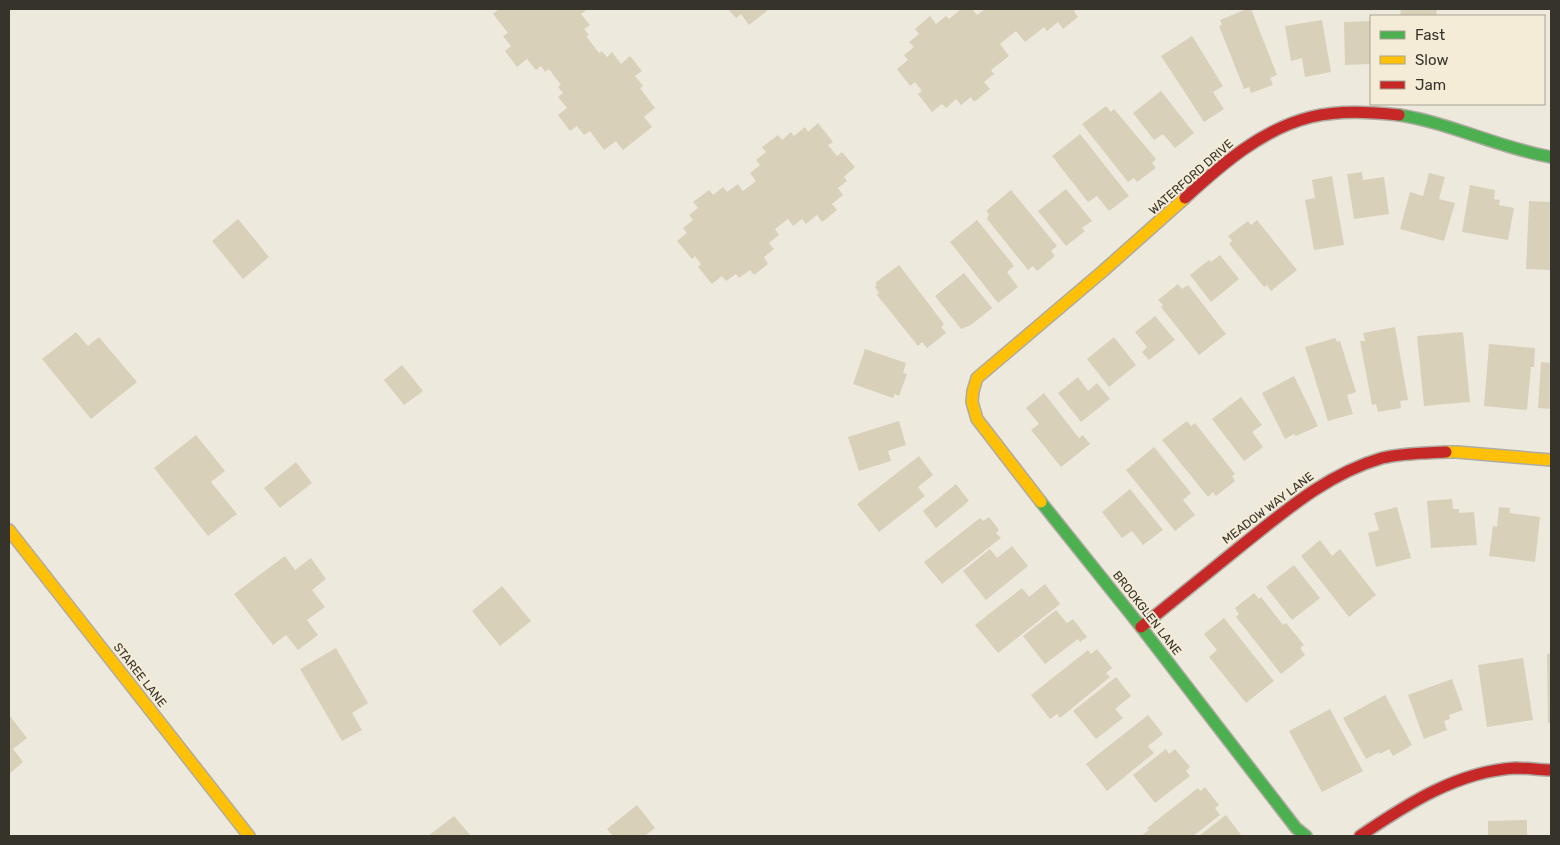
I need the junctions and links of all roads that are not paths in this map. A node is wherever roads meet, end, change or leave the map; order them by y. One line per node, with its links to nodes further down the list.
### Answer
1 (1551, 157): 2 (street, WATERFORD DRIVE)
2 (971, 403): 5 (street, BROOKGLEN LANE)
3 (1551, 460): 5 (street, MEADOW WAY LANE)
4 (9, 530): 7 (street, STAREE LANE)
5 (1141, 627): 8 (street, BROOKGLEN LANE)
6 (1551, 770): 9 (street)
7 (249, 836)
8 (1306, 836)
9 (1360, 836)

